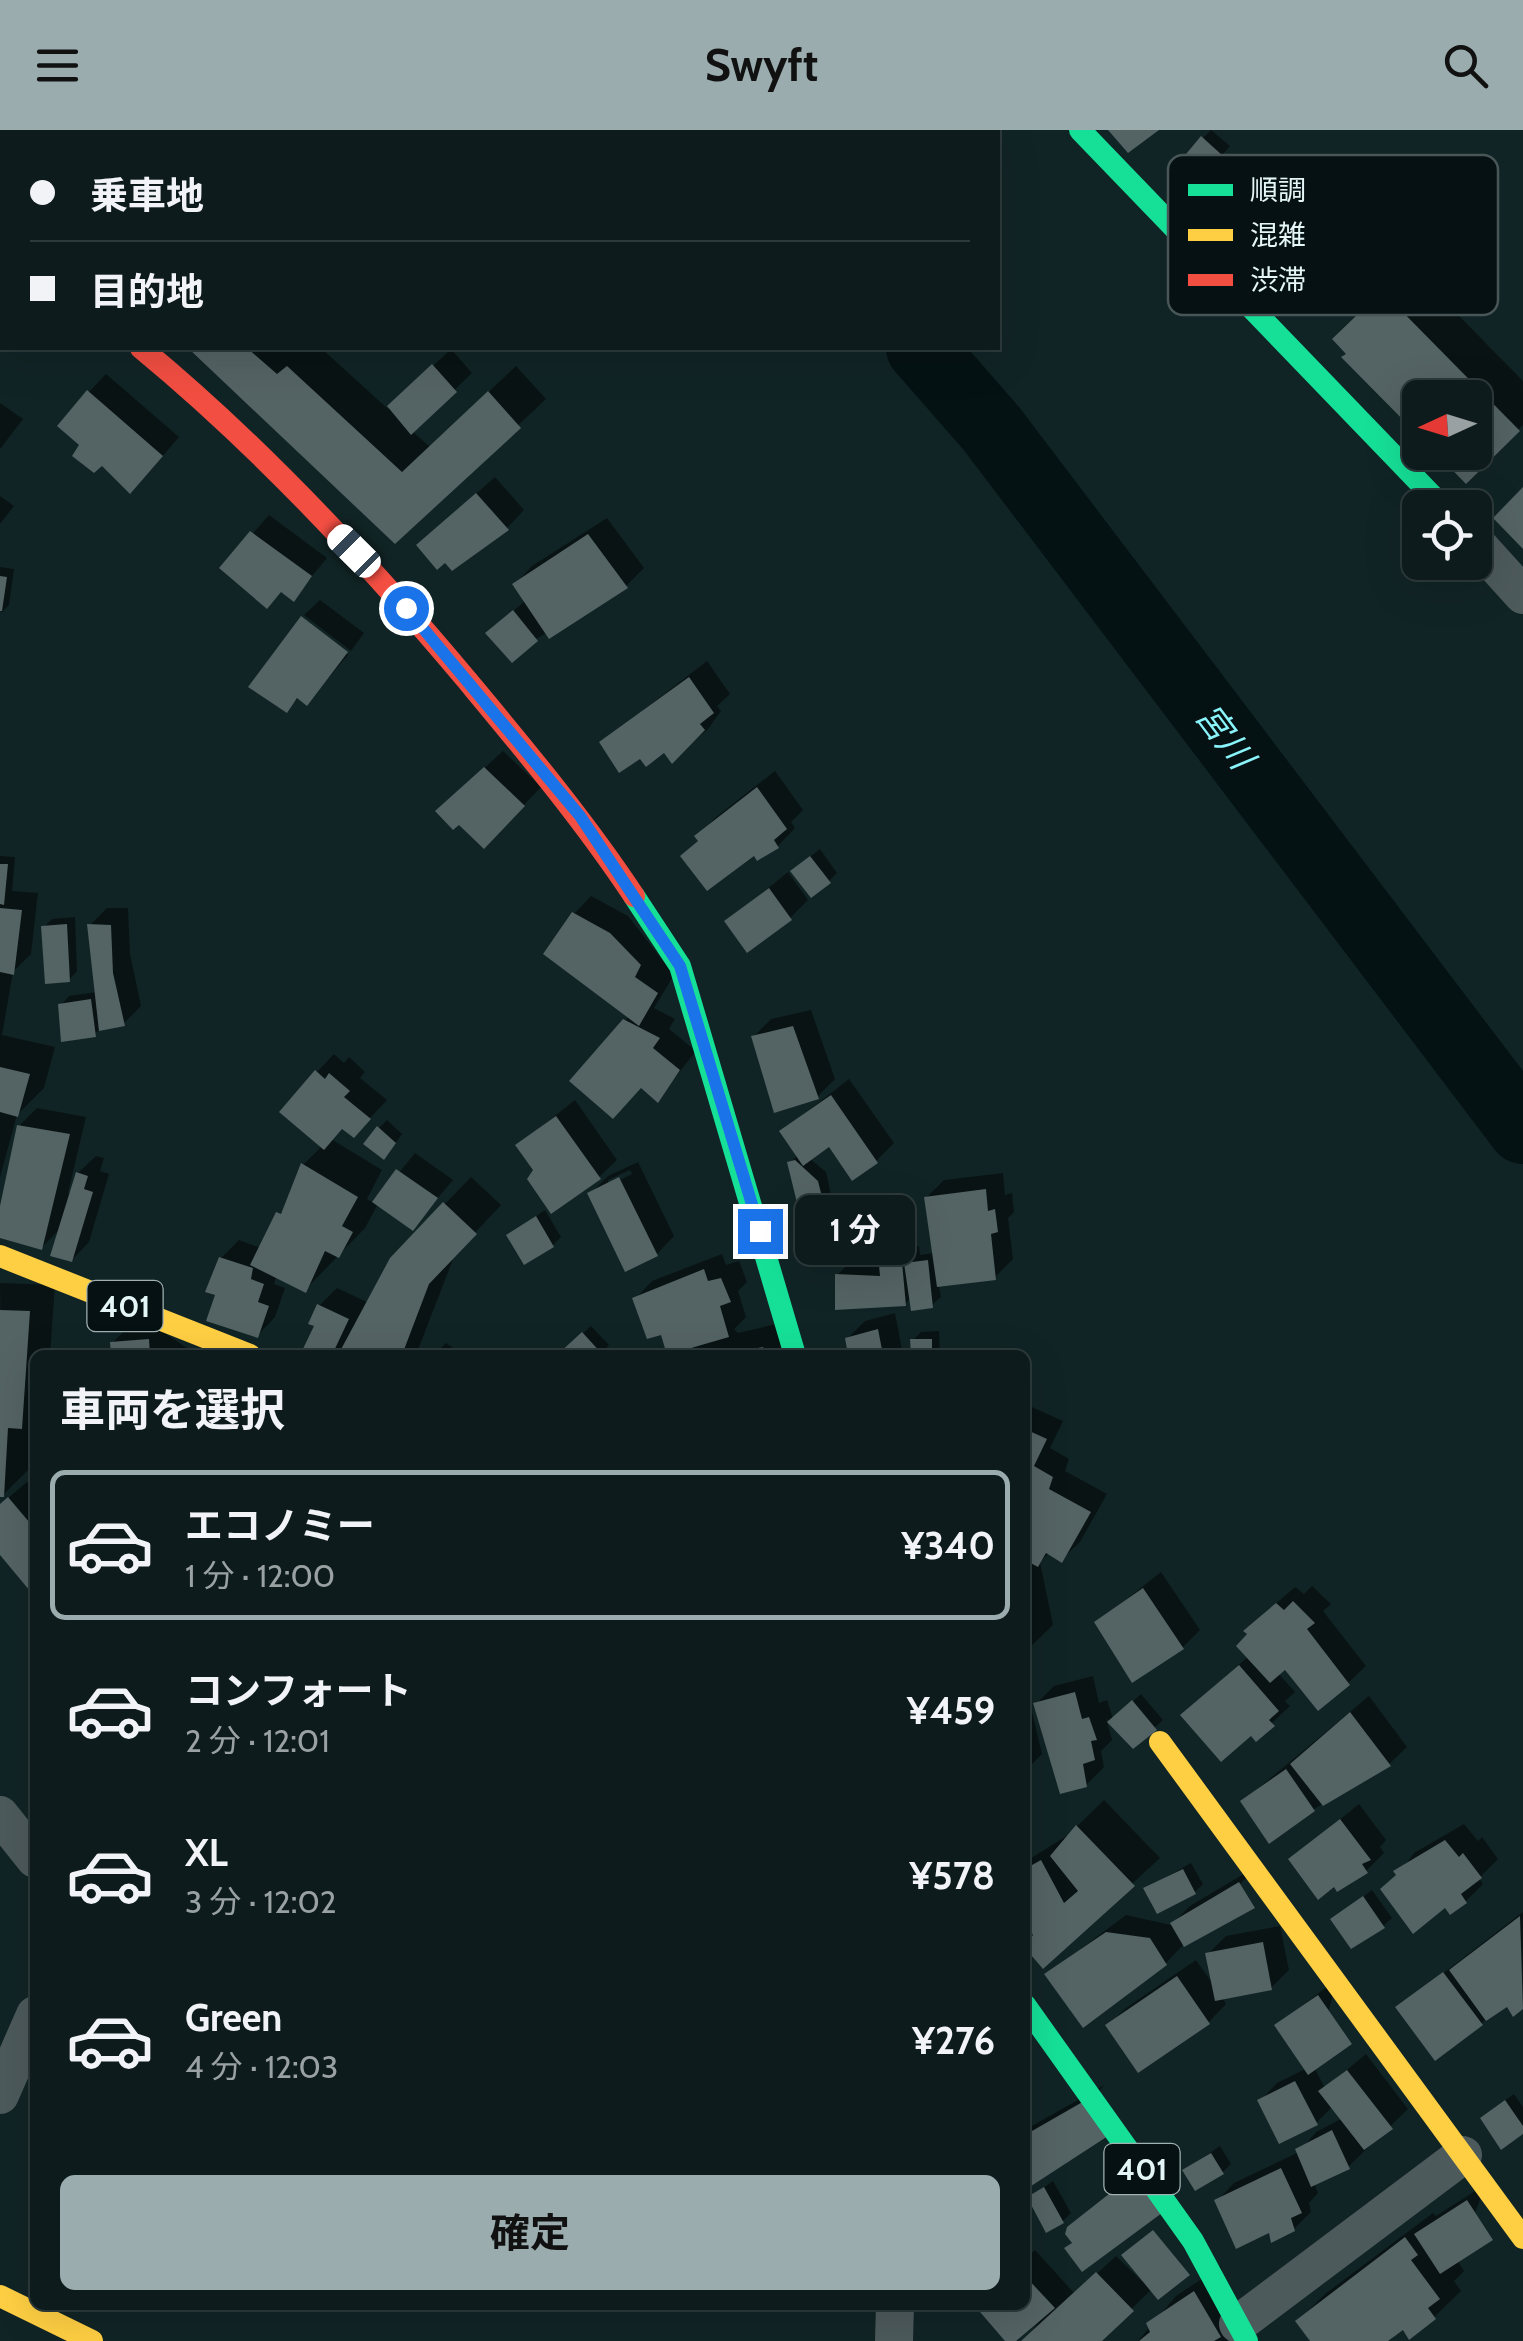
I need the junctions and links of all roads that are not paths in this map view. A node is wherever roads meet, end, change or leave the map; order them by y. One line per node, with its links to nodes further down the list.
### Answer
1 (1080, 130): 2 (main road)
2 (1168, 221)
3 (1258, 315): 5 (main road)
4 (143, 350): 10 (main road)
5 (1427, 490)
6 (1492, 560): 7 (street)
7 (1523, 594)
8 (0, 1256): 9 (main road, 401)
9 (237, 1350)
10 (794, 1350)
11 (1160, 1742): 17 (main road)
12 (0, 1815): 13 (street)
13 (30, 1853)
14 (1030, 2012): 21 (main road, 401)
15 (30, 2027): 16 (street)
16 (0, 2095)
17 (1463, 2156): 18 (main road); 21 (street)
18 (1523, 2238)
19 (895, 2310): 23 (street)
20 (16, 2316): 22 (main road)
21 (1243, 2332)
22 (92, 2341)
23 (894, 2341)

